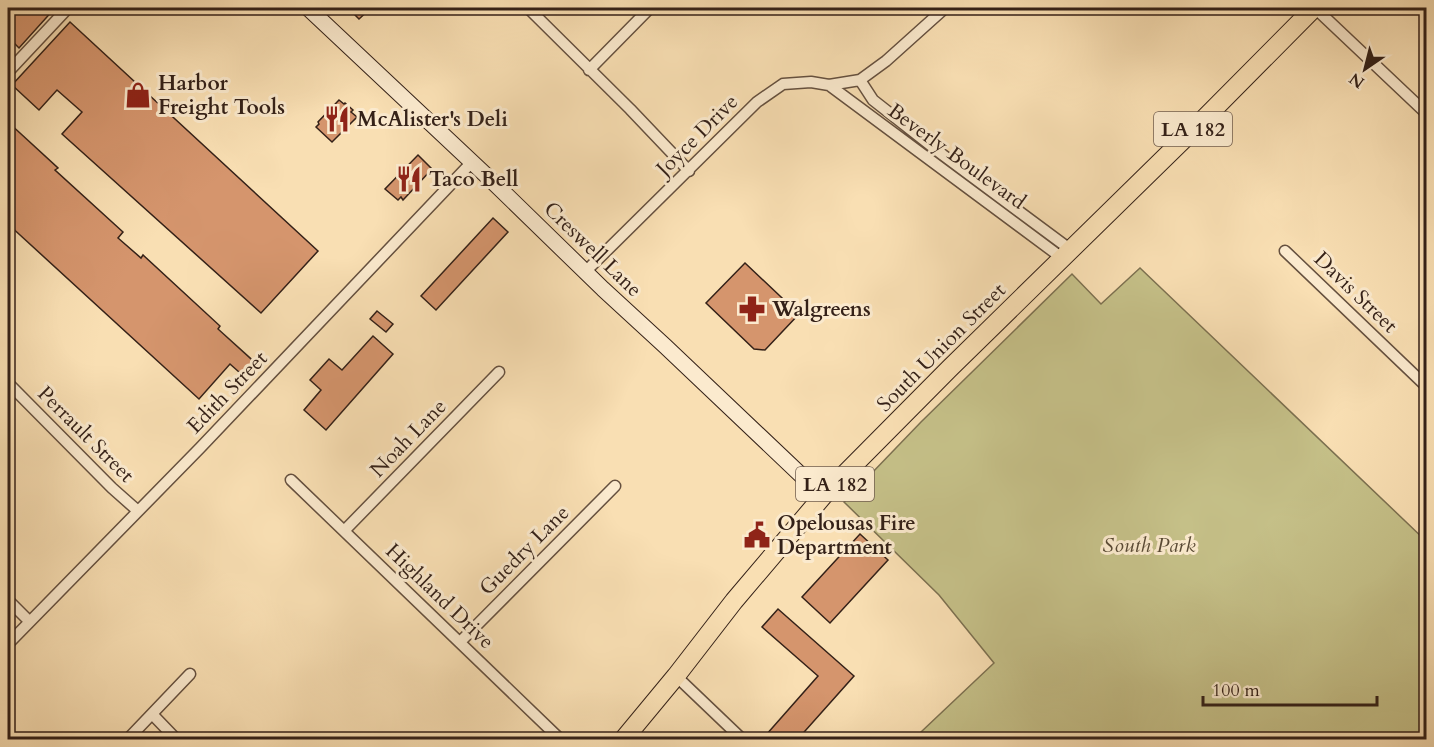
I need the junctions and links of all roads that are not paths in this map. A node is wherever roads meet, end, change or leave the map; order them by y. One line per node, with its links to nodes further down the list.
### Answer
1 (68, 8): 8 (street)
2 (308, 8): 14 (main road, Creswell Lane)
3 (528, 8): 7 (street)
4 (650, 8): 7 (street)
5 (945, 8): 9 (street)
6 (1315, 8): 13 (street); 17 (main road, South Union Street / LA 182)
7 (589, 70): 15 (street)
8 (8, 72)
9 (860, 80): 10 (street, Joyce Drive); 11 (street, Beverly Boulevard)
10 (830, 85): 12 (street, Beverly Boulevard); 15 (street, Joyce Drive)
11 (873, 100): 12 (street); 17 (street, Beverly Boulevard)
12 (865, 113): 17 (street, Beverly Boulevard)
13 (1426, 113)
14 (471, 163): 18 (main road, Creswell Lane); 25 (street, Edith Street)
15 (689, 171): 18 (street, Joyce Drive)
16 (1285, 251): 21 (street, Davis Street)
17 (1066, 254): 24 (main road, South Union Street / LA 182)
18 (585, 272): 24 (main road, Creswell Lane)
19 (499, 372): 26 (street, Noah Lane)
20 (8, 383): 25 (street, Perrault Street)
21 (1426, 386)
22 (291, 480): 26 (street, Highland Drive)
23 (615, 486): 29 (street, Guedry Lane)
24 (823, 496): 32 (main road, South Union Street / LA 182)
25 (138, 511): 28 (street, Edith Street)
26 (344, 531): 29 (street, Highland Drive)
27 (8, 600): 28 (street)
28 (29, 621): 30 (street, Edith Street)
29 (460, 642): 36 (street, Highland Drive)
30 (8, 644)
31 (190, 674): 33 (street)
32 (676, 676): 37 (main road, South Union Street / LA 182); 38 (street)
33 (152, 714): 34 (street); 35 (street)
34 (127, 740)
35 (177, 740)
36 (561, 740)
37 (623, 740)
38 (743, 740)

